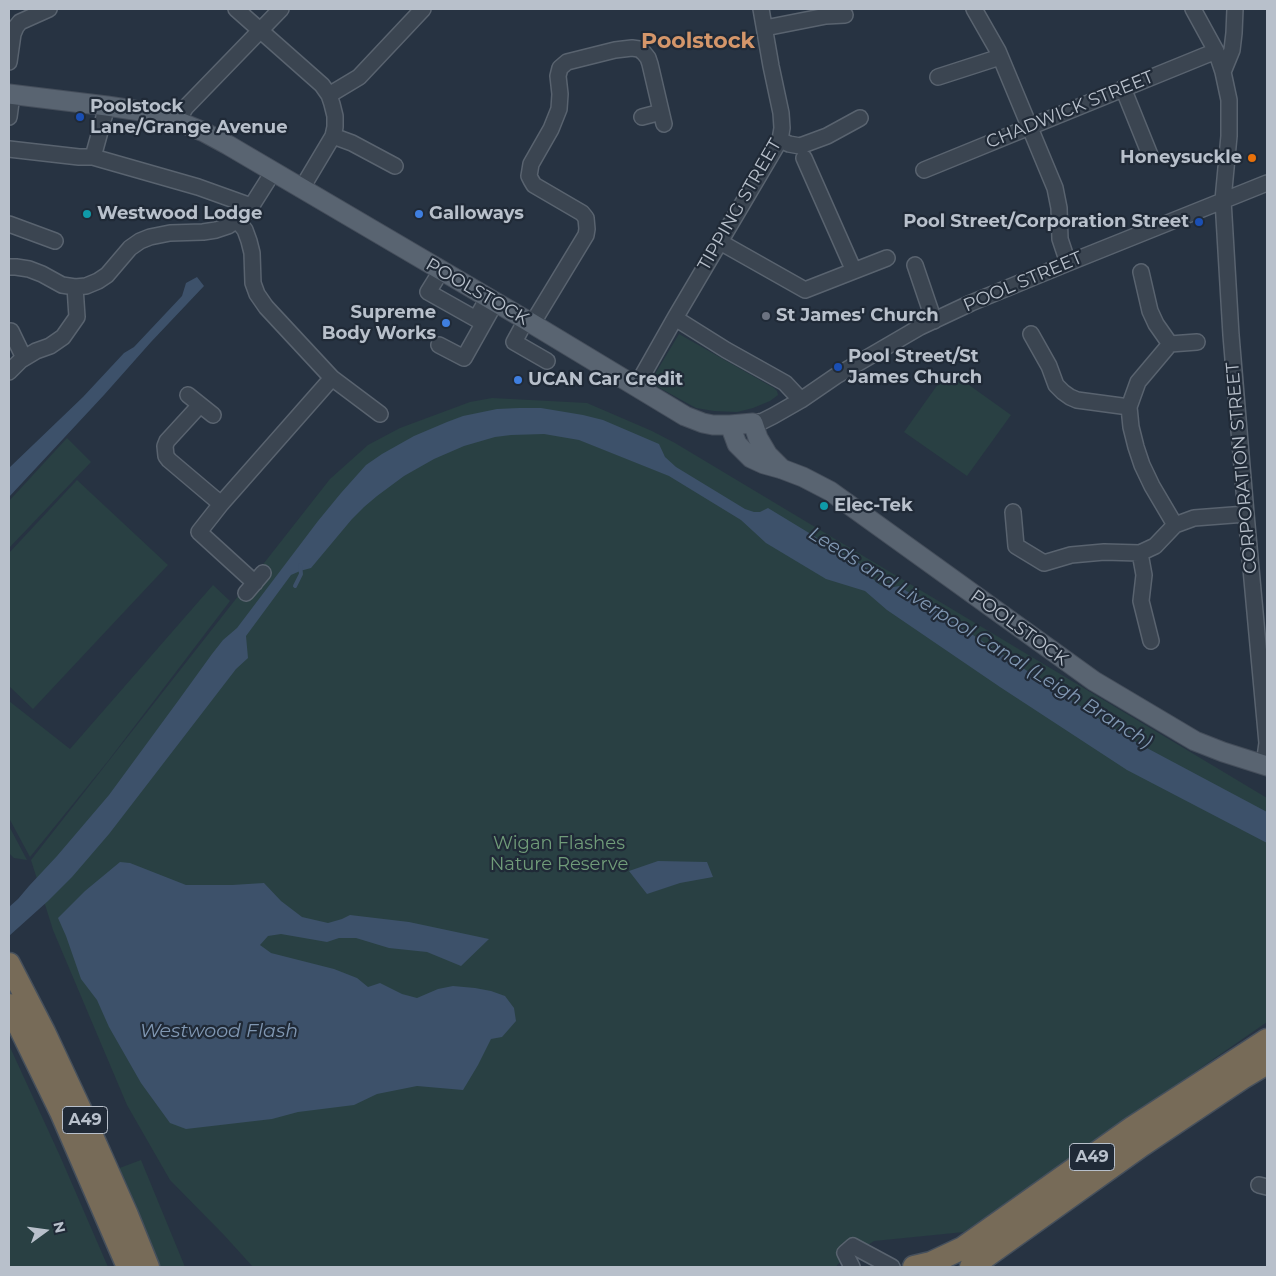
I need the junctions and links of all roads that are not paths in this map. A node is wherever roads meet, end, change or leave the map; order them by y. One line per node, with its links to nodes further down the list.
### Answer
1 (50, 9): 14 (street)
2 (236, 9): 11 (street)
3 (281, 9): 11 (street)
4 (423, 9): 19 (street)
5 (762, 9): 10 (street, TIPPING STREET)
6 (974, 9): 13 (street)
7 (1193, 9): 12 (street, CORPORATION STREET)
8 (1235, 9): 15 (street)
9 (845, 15): 10 (street)
10 (765, 28): 27 (street, TIPPING STREET)
11 (260, 31): 19 (street); 24 (street)
12 (1216, 51): 15 (street, CORPORATION STREET); 17 (street, CHADWICK STREET)
13 (1000, 57): 16 (street); 25 (street)
14 (9, 62)
15 (1223, 72): 37 (street, CORPORATION STREET)
16 (938, 76)
17 (1123, 88): 25 (street, CHADWICK STREET); 29 (street)
18 (10, 94): 20 (main road, POOLSTOCK); 21 (street)
19 (329, 95): 26 (street)
20 (107, 106): 24 (main road, POOLSTOCK); 30 (street)
21 (9, 117)
22 (642, 117): 53 (street)
23 (860, 118): 27 (street)
24 (177, 121): 34 (main road, POOLSTOCK)
25 (1029, 126): 33 (street, CHADWICK STREET); 44 (street)
26 (333, 136): 32 (street); 36 (street)
27 (780, 140): 42 (street, TIPPING STREET)
28 (9, 149): 30 (street)
29 (1150, 155)
30 (92, 157): 38 (street)
31 (804, 158): 47 (street)
32 (395, 166)
33 (924, 170)
34 (273, 172): 36 (main road, POOLSTOCK); 38 (street)
35 (1267, 183): 37 (street, POOL STREET)
36 (302, 188): 50 (main road, POOLSTOCK)
37 (1223, 200): 44 (street, POOL STREET); 75 (street, CORPORATION STREET)
38 (251, 206): 39 (street)
39 (237, 220): 49 (street); 62 (street)
40 (9, 224): 41 (street)
41 (55, 242)
42 (720, 242): 47 (street); 51 (street, TIPPING STREET)
43 (887, 258): 47 (street)
44 (1068, 263): 52 (street, POOL STREET)
45 (915, 265): 52 (street)
46 (9, 268): 49 (street)
47 (854, 271)
48 (1142, 272): 57 (street)
49 (75, 287): 59 (street)
50 (492, 300): 53 (main road, POOLSTOCK); 58 (street)
51 (675, 318): 63 (street, TIPPING STREET); 65 (street)
52 (934, 321): 65 (street, POOL STREET)
53 (529, 322): 60 (street); 63 (main road, POOLSTOCK)
54 (11, 331): 59 (street)
55 (1031, 334): 67 (street)
56 (1197, 342): 57 (street)
57 (1170, 344): 67 (street)
58 (439, 345)
59 (24, 358): 61 (street)
60 (546, 361)
61 (9, 372)
62 (332, 378): 68 (street); 73 (street)
63 (636, 387): 71 (main road, POOLSTOCK)
64 (188, 395): 66 (street)
65 (800, 400): 70 (street, POOL STREET)
66 (200, 405): 69 (street); 73 (street)
67 (1129, 407): 76 (street)
68 (380, 414)
69 (213, 415)
70 (754, 423): 71 (main road, POOLSTOCK); 72 (main road, POOLSTOCK)
71 (730, 426): 72 (main road, POOLSTOCK)
72 (782, 469): 80 (main road, POOLSTOCK)
73 (221, 504): 78 (street)
74 (1013, 512): 77 (street)
75 (1246, 514): 76 (street); 80 (street, CORPORATION STREET)
76 (1175, 525): 77 (street)
77 (1140, 553): 79 (street)
78 (255, 583)
79 (1151, 641)
80 (1266, 765)
81 (12, 969): 86 (highway, A49)
82 (9, 1005): 85 (highway, A49)
83 (1267, 1040): 89 (highway, A49)
84 (1267, 1063): 90 (highway, A49)
85 (128, 1267)
86 (148, 1267)
87 (852, 1267): 88 (street)
88 (892, 1267)
89 (914, 1267)
90 (971, 1267)

